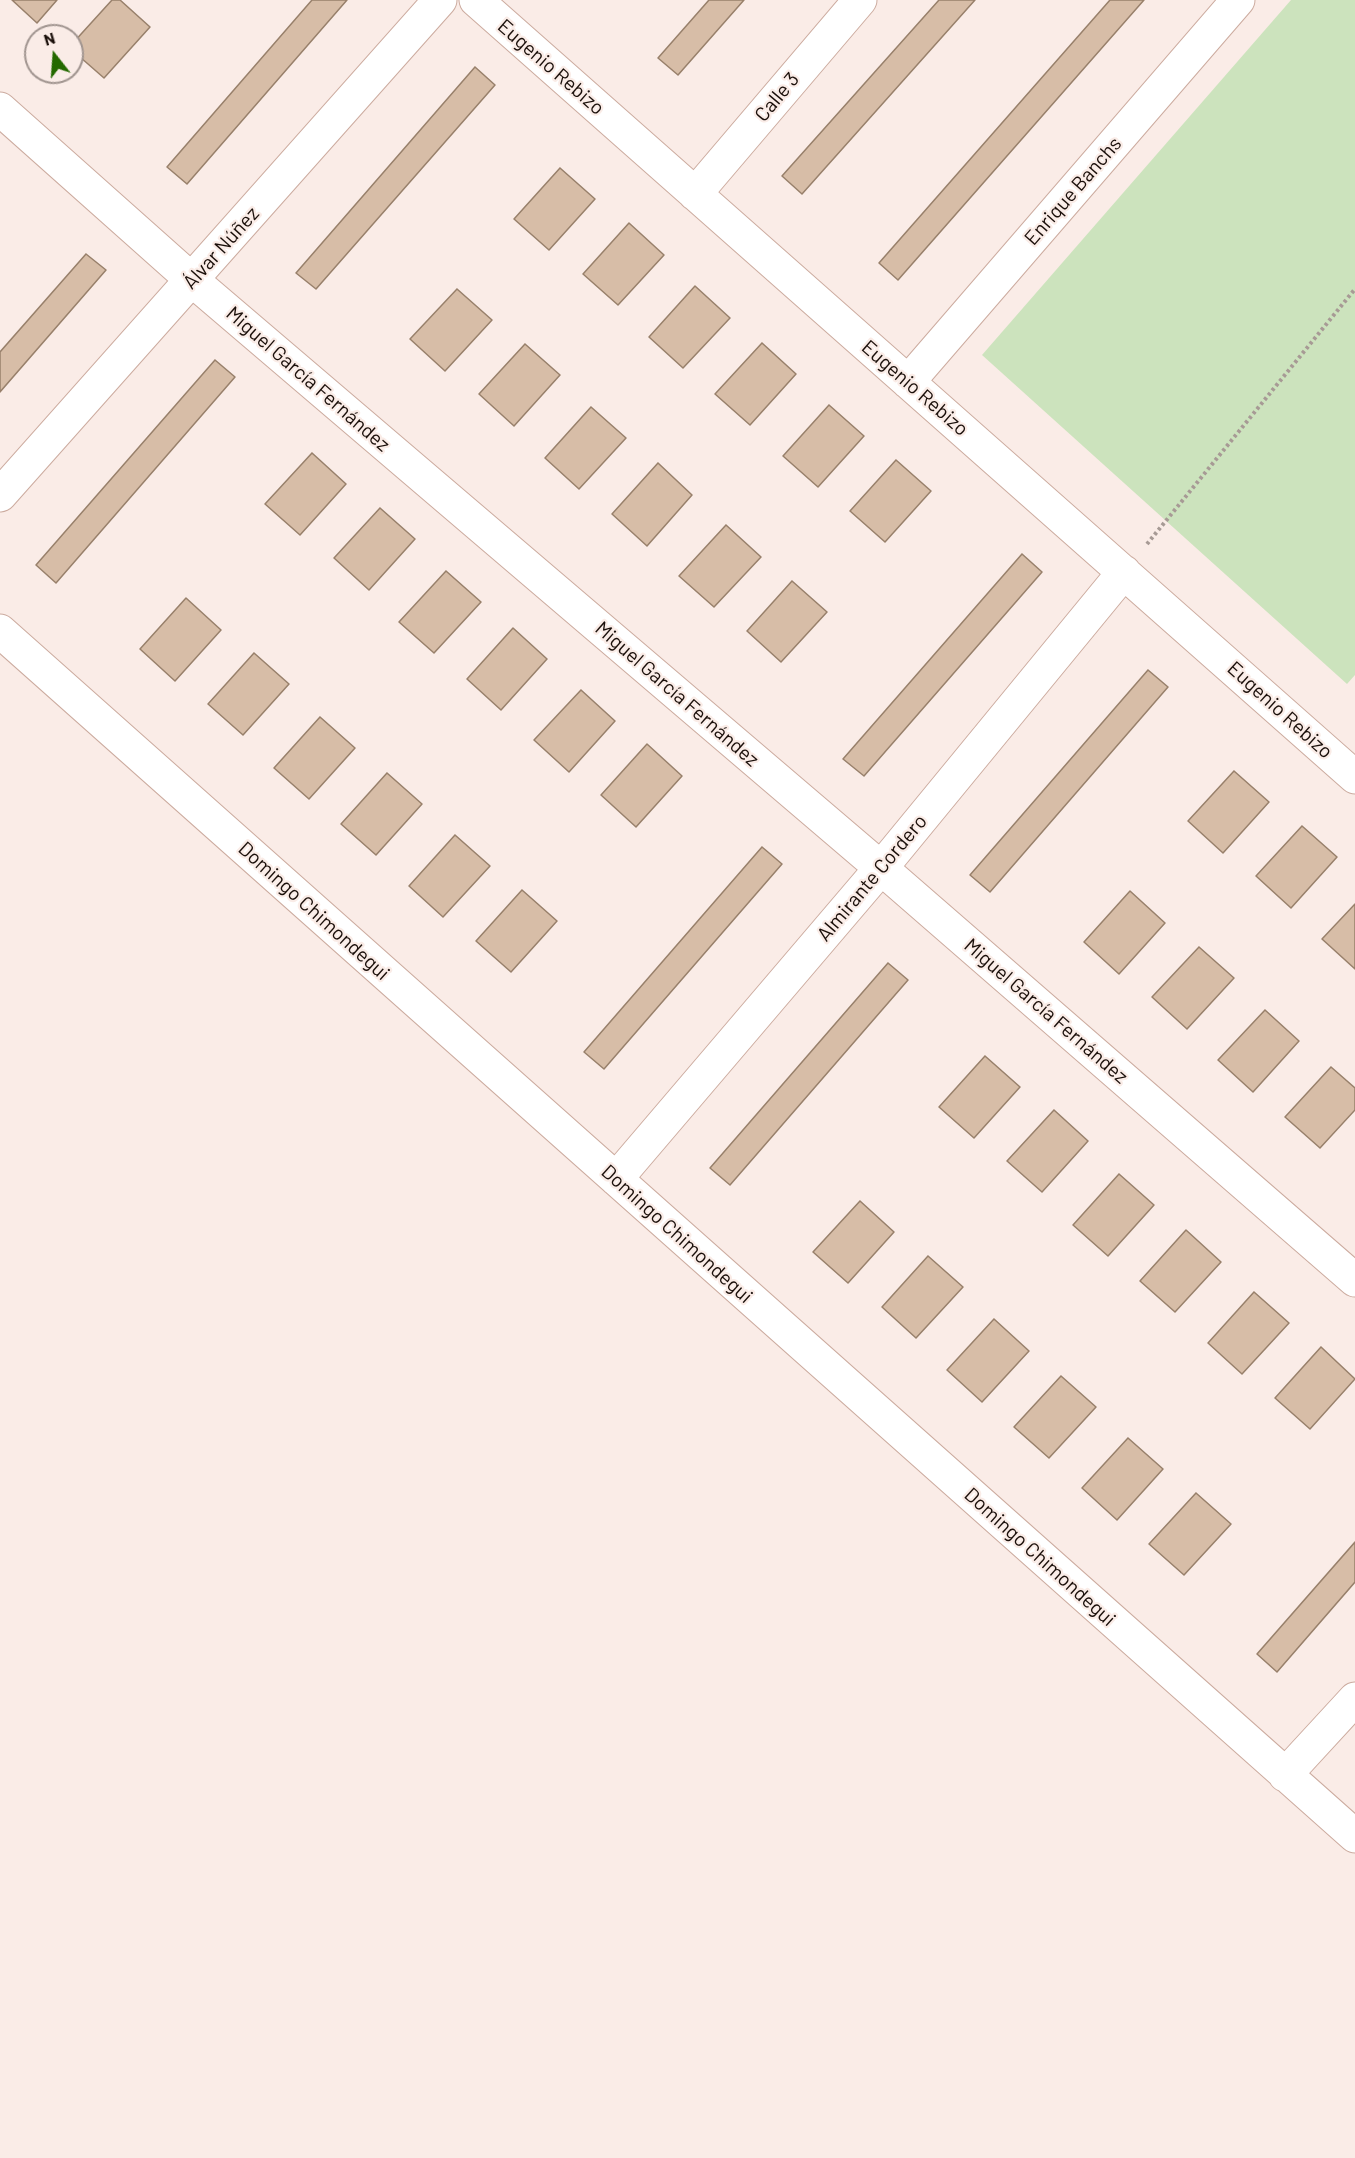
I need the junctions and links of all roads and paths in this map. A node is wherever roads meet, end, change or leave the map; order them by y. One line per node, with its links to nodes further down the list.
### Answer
1 (440, 0): 7 (street, Álvar Núñez)
2 (476, 0): 6 (street, Eugenio Rebizo)
3 (860, 0): 6 (street, Calle 3)
4 (1238, 0): 9 (street, Enrique Banchs)
5 (0, 109): 7 (street, Miguel García Fernández)
6 (695, 194): 9 (street, Eugenio Rebizo)
7 (192, 280): 10 (street, Álvar Núñez); 14 (street, Miguel García Fernández)
8 (1355, 289): 11 (path)
9 (908, 382): 11 (street, Eugenio Rebizo)
10 (0, 495)
11 (1124, 572): 13 (street, Eugenio Rebizo); 14 (street, Almirante Cordero)
12 (0, 631): 15 (street, Domingo Chimondegui)
13 (1355, 777)
14 (881, 868): 15 (street, Almirante Cordero); 16 (street, Miguel García Fernández)
15 (616, 1179): 18 (street, Domingo Chimondegui)
16 (1355, 1280)
17 (1355, 1699): 18 (street)
18 (1285, 1775): 19 (street, Domingo Chimondegui)
19 (1355, 1836)

